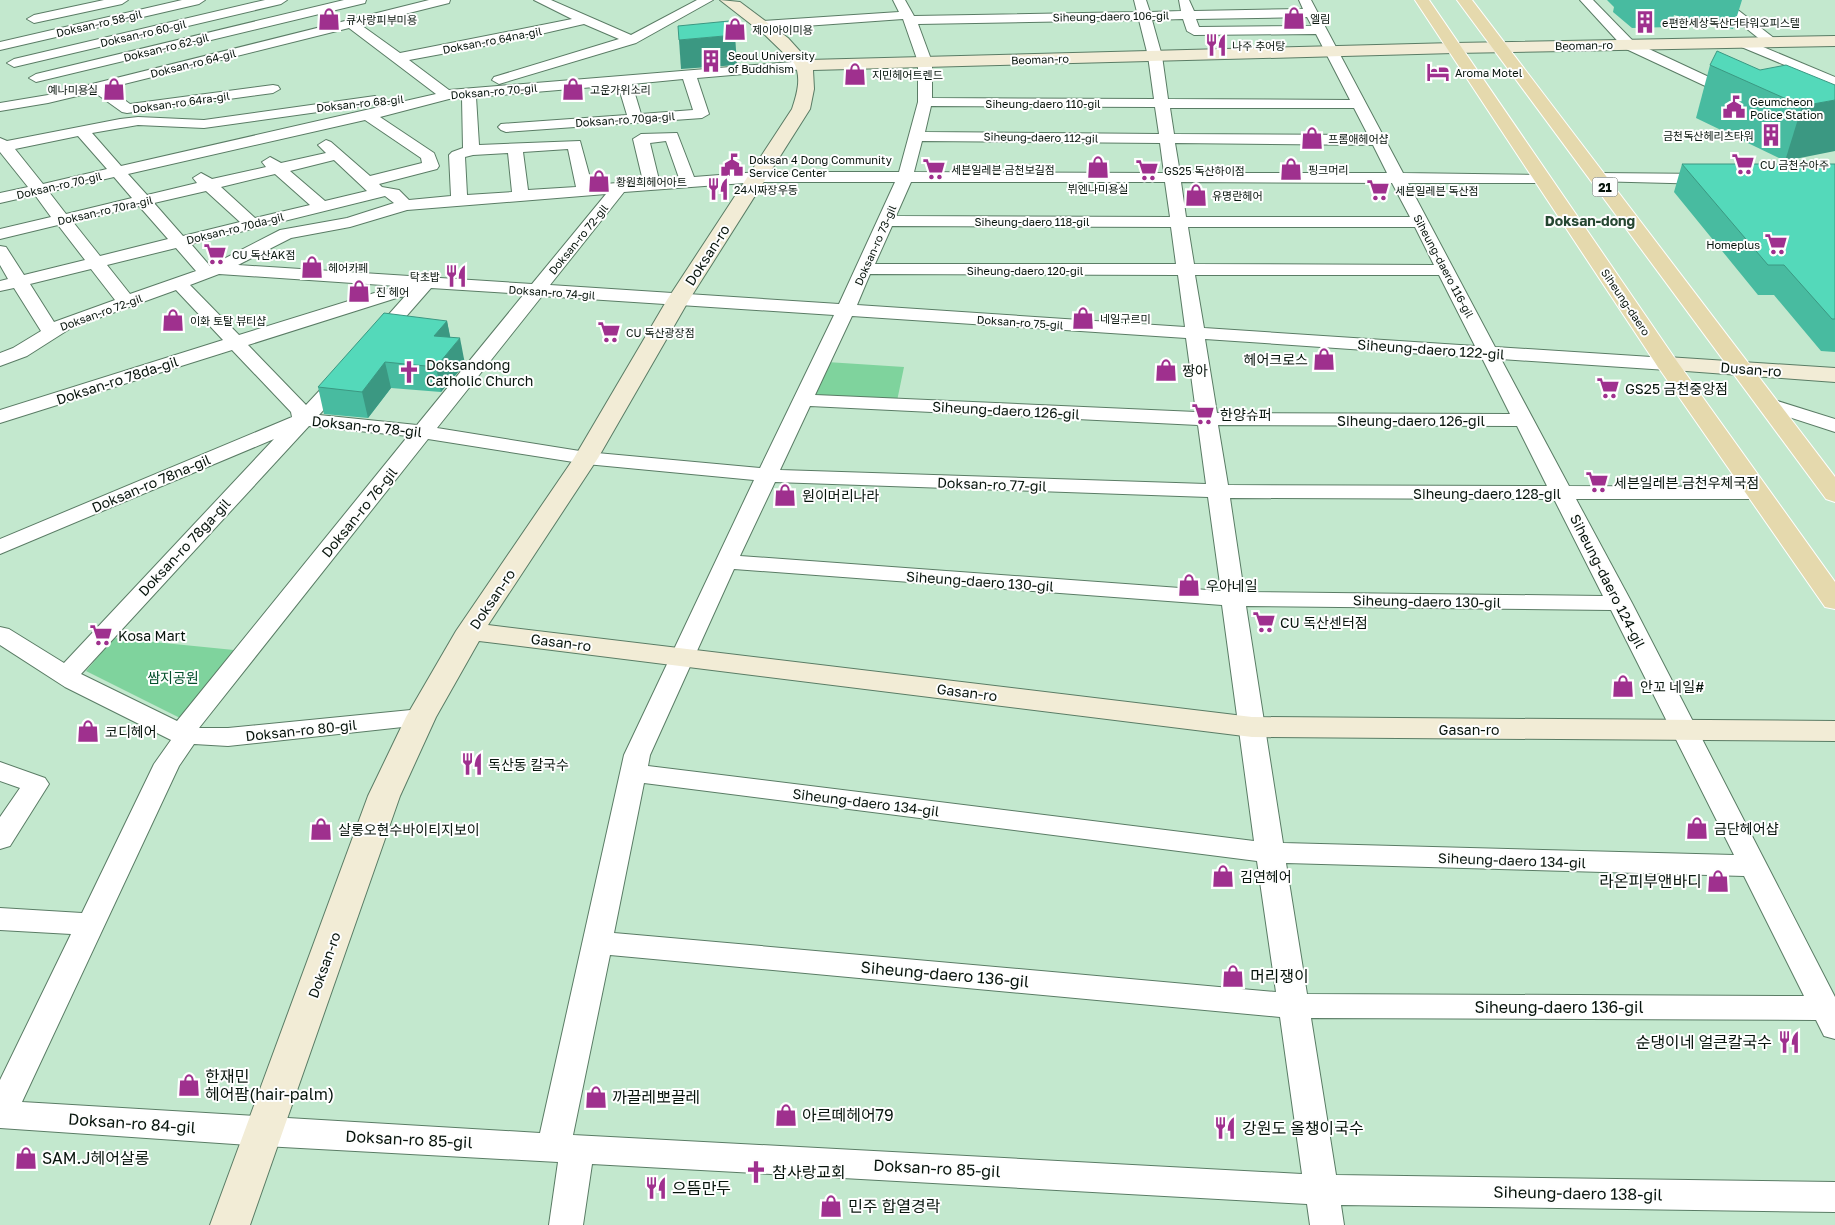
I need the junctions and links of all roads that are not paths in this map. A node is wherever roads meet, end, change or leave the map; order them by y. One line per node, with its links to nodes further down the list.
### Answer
1 (64, 0): 27 (street)
2 (122, 0): 27 (street)
3 (198, 0): 39 (street, Doksan-ro 58-gil)
4 (360, 0): 23 (street, Doksan-ro 62-gil)
5 (444, 0): 29 (street, Doksan-ro 64-gil)
6 (540, 0): 28 (street)
7 (706, 0): 33 (street, Doksan-ro 68-gil)
8 (727, 0): 30 (main road)
9 (900, 0): 26 (street)
10 (1140, 0): 25 (street)
11 (1184, 0): 24 (street)
12 (1224, 0): 22 (street)
13 (1269, 0): 20 (street)
14 (1305, 0): 21 (street)
15 (1422, 0): 41 (main road, Siheung-daero)
16 (1464, 0): 40 (main road, 21)
17 (1586, 0): 38 (street)
18 (1717, 0): 36 (street)
19 (273, 1): 23 (street); 47 (street, Doksan-ro 60-gil)
20 (1275, 13): 21 (street, Siheung-daero 106-gil); 22 (street, Siheung-daero 106-gil)
21 (1312, 13): 32 (street)
22 (1230, 14): 24 (street, Siheung-daero 106-gil)
23 (296, 15): 31 (street); 50 (street, Doksan-ro 62-gil)
24 (1188, 15): 25 (street, Siheung-daero 106-gil); 32 (street)
25 (1144, 16): 26 (street, Siheung-daero 106-gil); 44 (street)
26 (909, 18): 30 (street); 46 (street)
27 (34, 19): 34 (street)
28 (585, 20): 33 (street); 45 (street, Doksan-ro 64na-gil)
29 (351, 23): 31 (street, Doksan-ro 64-gil); 45 (street)
30 (763, 26): 48 (main road)
31 (324, 30): 53 (street, Doksan-ro 64-gil)
32 (1321, 30): 42 (street)
33 (631, 40): 57 (street, Doksan-ro 68-gil)
34 (0, 41)
35 (1835, 41): 36 (main road, Beoman-ro)
36 (1772, 42): 37 (main road, Beoman-ro)
37 (1744, 43): 38 (main road, Beoman-ro); 52 (street)
38 (1629, 45): 40 (main road, Beoman-ro); 59 (street)
39 (0, 46)
40 (1500, 47): 41 (main road, Beoman-ro); 84 (main road, 21)
41 (1454, 48): 42 (main road, Beoman-ro); 83 (main road, Siheung-daero)
42 (1333, 51): 44 (main road, Beoman-ro); 62 (street)
43 (0, 53): 47 (street)
44 (1155, 56): 46 (main road, Beoman-ro); 61 (street)
45 (398, 58): 57 (street)
46 (926, 62): 48 (main road, Beoman-ro); 60 (street)
47 (14, 63): 50 (street)
48 (804, 66): 49 (street, Doksan-ro 70-gil); 81 (main road, Doksan-ro)
49 (688, 74): 51 (street, Doksan-ro 70-gil); 65 (street, Doksan-ro 70ga-gil)
50 (36, 78): 58 (street)
51 (624, 80): 56 (street, Doksan-ro 70-gil); 65 (street)
52 (1835, 82)
53 (97, 87): 55 (street, Doksan-ro 64ra-gil); 58 (street, Doksan-ro 64-gil)
54 (273, 89): 55 (street, Doksan-ro 64ra-gil)
55 (220, 90): 66 (street)
56 (469, 93): 57 (street, Doksan-ro 70-gil); 76 (street)
57 (446, 95): 64 (street, Doksan-ro 70-gil); 66 (street, Doksan-ro 68-gil)
58 (61, 96): 63 (street, Doksan-ro 64-gil)
59 (1745, 99)
60 (925, 102): 61 (street, Siheung-daero 110-gil); 70 (street, Doksan-ro 73-gil)
61 (1162, 104): 62 (street, Siheung-daero 110-gil); 71 (street)
62 (1360, 104): 72 (street, Siheung-daero 116-gil)
63 (0, 107)
64 (367, 115): 68 (street, Doksan-ro 70-gil); 91 (street)
65 (635, 118): 67 (street, Doksan-ro 70ga-gil)
66 (233, 120): 69 (street, Doksan-ro 68-gil); 73 (street)
67 (506, 127)
68 (308, 129): 73 (street, Doksan-ro 70-gil); 77 (street)
69 (82, 131): 74 (street, Doksan-ro 68-gil); 80 (street, Doksan-ro 70-gil)
70 (916, 136): 71 (street, Siheung-daero 112-gil); 82 (street, Doksan-ro 73-gil)
71 (1167, 138): 72 (street, Siheung-daero 112-gil); 85 (street)
72 (1379, 140): 86 (street, Siheung-daero 116-gil)
73 (248, 142): 78 (street, Doksan-ro 70-gil); 79 (street)
74 (2, 146): 93 (street)
75 (515, 148): 76 (street, Doksan-ro 72-gil); 94 (street, Doksan-ro 72-gil); 95 (street)
76 (471, 150): 97 (street)
77 (337, 155): 79 (street, Doksan-ro 70ra-gil); 91 (street)
78 (179, 158): 80 (street, Doksan-ro 70-gil); 89 (street)
79 (277, 169): 89 (street, Doksan-ro 70ra-gil); 100 (street)
80 (118, 172): 93 (street, Doksan-ro 70-gil); 98 (street, Doksan-ro 70-gil)
81 (758, 177): 82 (street); 88 (street, Doksan-ro 72-gil); 119 (main road, Doksan-ro)
82 (905, 178): 85 (street); 102 (street, Doksan-ro 73-gil)
83 (1542, 178): 86 (street); 127 (main road, Siheung-daero)
84 (1598, 178): 87 (street); 128 (main road, 21)
85 (1173, 179): 86 (street); 103 (street)
86 (1399, 179): 104 (street, Siheung-daero 116-gil)
87 (1726, 179)
88 (688, 182): 90 (street, Doksan-ro 72-gil); 90 (street)
89 (210, 185): 98 (street, Doksan-ro 70ra-gil); 105 (street)
90 (652, 185): 92 (street, Doksan-ro 72-gil)
91 (373, 187): 99 (street); 100 (street, Doksan-ro 70da-gil)
92 (619, 188): 94 (street, Doksan-ro 72-gil); 118 (street, Doksan-ro 72-gil)
93 (39, 190): 96 (street, Doksan-ro 70-gil); 101 (street)
94 (585, 190): 95 (street, Doksan-ro 72-gil)
95 (520, 196): 97 (street, Doksan-ro 72-gil)
96 (0, 198)
97 (459, 200): 99 (street, Doksan-ro 72-gil)
98 (143, 201): 101 (street, Doksan-ro 70ra-gil); 107 (street, Doksan-ro 70-gil)
99 (405, 205): 113 (street, Doksan-ro 72-gil)
100 (322, 206): 105 (street, Doksan-ro 70da-gil)
101 (62, 220): 106 (street, Doksan-ro 70ra-gil); 109 (street)
102 (885, 221): 103 (street, Siheung-daero 118-gil); 110 (street, Doksan-ro 73-gil)
103 (1178, 222): 104 (street, Siheung-daero 118-gil); 111 (street)
104 (1421, 222): 112 (street, Siheung-daero 116-gil)
105 (252, 224): 107 (street, Doksan-ro 70da-gil)
106 (0, 234)
107 (179, 242): 109 (street, Doksan-ro 70da-gil); 113 (street)
108 (0, 251): 114 (street)
109 (96, 262): 114 (street, Doksan-ro 70da-gil); 120 (street)
110 (864, 269): 111 (street, Siheung-daero 120-gil); 121 (street, Doksan-ro 73-gil)
111 (1186, 270): 112 (street, Siheung-daero 120-gil); 123 (street)
112 (1446, 270): 125 (street, Siheung-daero 116-gil)
113 (212, 271): 115 (street, Doksan-ro 72-gil); 116 (street, Doksan-ro 74-gil)
114 (19, 282): 117 (street, Doksan-ro 70da-gil); 122 (street)
115 (179, 283): 120 (street, Doksan-ro 72-gil); 124 (street, Doksan-ro 78-gil)
116 (426, 283): 118 (street, Doksan-ro 74-gil); 124 (street, Doksan-ro 74-gil); 133 (street)
117 (0, 286)
118 (537, 290): 119 (street, Doksan-ro 74-gil); 137 (street, Doksan-ro 76-gil)
119 (678, 300): 121 (street, Doksan-ro 75-gil); 138 (main road, Doksan-ro)
120 (127, 302): 122 (street, Doksan-ro 72-gil)
121 (845, 311): 123 (street, Doksan-ro 75-gil); 130 (street)
122 (51, 332): 126 (street, Doksan-ro 72-gil)
123 (1195, 334): 125 (street, Siheung-daero 122-gil); 134 (street)
124 (235, 342): 132 (street, Doksan-ro 78da-gil); 133 (street, Doksan-ro 78-gil)
125 (1489, 352): 127 (street, Siheung-daero 122-gil); 135 (street, Siheung-daero 124-gil)
126 (0, 360)
127 (1667, 364): 128 (main road, Dusan-ro); 141 (main road, Siheung-daero)
128 (1741, 368): 129 (main road, Dusan-ro); 131 (main road, 21)
129 (1835, 374)
130 (804, 400): 134 (street, Siheung-daero 126-gil); 139 (street)
131 (1768, 404): 136 (street); 143 (main road, 21)
132 (0, 417)
133 (302, 419): 137 (street, Doksan-ro 78-gil); 144 (street, Doksan-ro 78na-gil); 152 (street, Doksan-ro 78ga-gil)
134 (1208, 419): 135 (street, Siheung-daero 126-gil); 140 (street)
135 (1524, 420): 142 (street, Siheung-daero 124-gil)
136 (1835, 426)
137 (424, 432): 138 (street, Doksan-ro 78-gil); 157 (street, Doksan-ro 76-gil)
138 (586, 458): 139 (street, Doksan-ro 77-gil); 149 (main road, Doksan-ro)
139 (767, 476): 140 (street, Doksan-ro 77-gil); 145 (street)
140 (1218, 491): 142 (street, Siheung-daero 128-gil); 146 (street)
141 (1757, 493): 142 (street, Siheung-daero 128-gil); 147 (main road, Siheung-daero)
142 (1562, 494): 148 (street, Siheung-daero 124-gil)
143 (1835, 494)
144 (0, 548)
145 (726, 562): 146 (street, Siheung-daero 130-gil); 151 (street)
146 (1234, 599): 148 (street, Siheung-daero 130-gil); 154 (street)
147 (1835, 601)
148 (1620, 603): 155 (street, Siheung-daero 124-gil)
149 (470, 631): 151 (main road, Gasan-ro); 153 (main road, Doksan-ro)
150 (0, 634): 152 (street, Doksan-ro 80-gil)
151 (681, 657): 154 (main road, Gasan-ro); 159 (street)
152 (66, 676): 157 (street, Doksan-ro 80-gil)
153 (421, 716): 157 (street, Doksan-ro 80-gil); 169 (main road, Doksan-ro)
154 (1252, 727): 155 (main road, Gasan-ro); 161 (street)
155 (1685, 730): 156 (main road, Gasan-ro); 162 (street)
156 (1835, 731)
157 (181, 733): 164 (street)
158 (0, 771): 160 (street)
159 (633, 773): 161 (street, Siheung-daero 134-gil); 165 (street)
160 (0, 839)
161 (1270, 853): 162 (street, Siheung-daero 134-gil); 166 (street)
162 (1754, 866): 167 (street)
163 (0, 919): 164 (street)
164 (90, 924): 168 (street, Doksan-ro 84-gil)
165 (597, 943): 166 (street, Siheung-daero 136-gil); 170 (street)
166 (1293, 1006): 167 (street, Siheung-daero 136-gil); 171 (street)
167 (1830, 1017)
168 (0, 1114): 169 (street, Doksan-ro 84-gil)
169 (264, 1132): 170 (street, Doksan-ro 85-gil); 173 (main road, Doksan-ro)
170 (566, 1148): 171 (street, Doksan-ro 85-gil); 174 (street)
171 (1320, 1190): 172 (street, Siheung-daero 138-gil); 175 (street)
172 (1835, 1197)
173 (230, 1225)
174 (566, 1225)
175 (1327, 1225)

